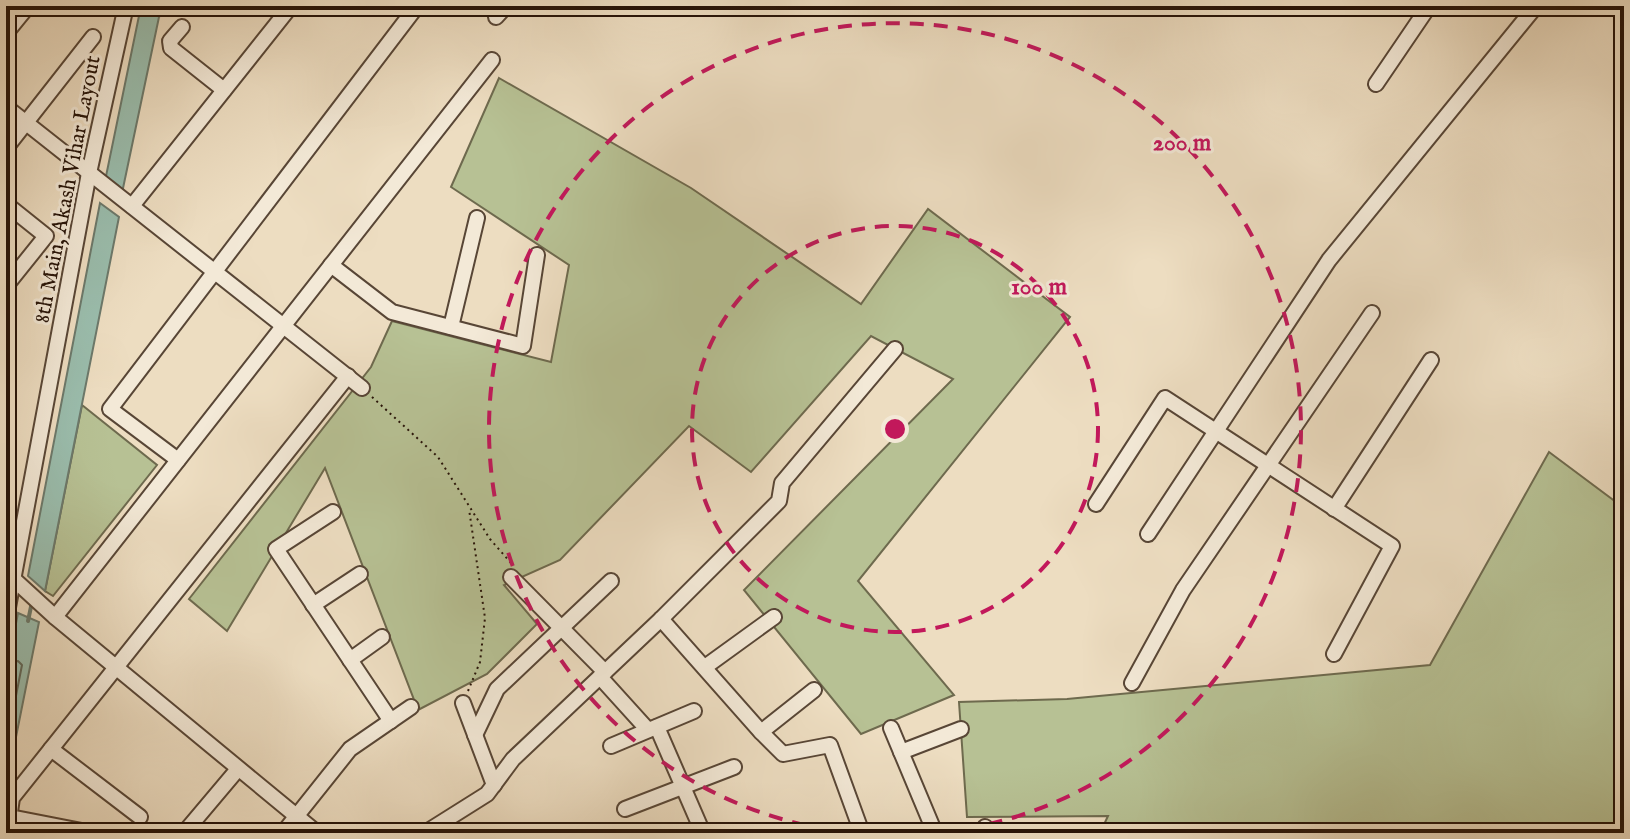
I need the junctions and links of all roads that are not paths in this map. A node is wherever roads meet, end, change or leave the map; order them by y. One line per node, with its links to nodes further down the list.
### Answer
1 (28, 6): 8 (street)
2 (126, 6): 16 (street, 8th Main, Akash Vihar Layout)
3 (291, 6): 12 (street)
4 (417, 6): 22 (street)
5 (1429, 6): 11 (street)
6 (1536, 6): 31 (street)
7 (182, 27): 12 (street)
8 (6, 33)
9 (93, 37): 14 (street)
10 (492, 60): 21 (street)
11 (1376, 84)
12 (224, 90): 18 (street)
13 (6, 107): 14 (street)
14 (27, 123): 15 (street); 16 (street)
15 (6, 148)
16 (92, 176): 18 (street); 40 (street, 8th Main, Akash Vihar Layout)
17 (6, 204): 23 (street)
18 (132, 206): 22 (street)
19 (477, 218): 26 (street)
20 (537, 255): 26 (street)
21 (331, 265): 25 (street); 26 (street)
22 (215, 271): 25 (street); 32 (street)
23 (6, 286)
24 (1372, 313): 33 (street)
25 (283, 326): 29 (street); 32 (street)
26 (451, 327)
27 (895, 349): 46 (street)
28 (1431, 360): 35 (street)
29 (348, 376): 30 (street); 51 (street)
30 (362, 388)
31 (1216, 431): 33 (street); 34 (street); 37 (street)
32 (178, 460): 43 (street)
33 (1268, 465): 35 (street); 54 (street)
34 (1096, 504)
35 (1334, 509): 49 (street)
36 (333, 512): 42 (street)
37 (1148, 534)
38 (360, 574): 42 (street)
39 (511, 577): 47 (street)
40 (13, 578): 43 (street); 45 (street, 8th Main, Akash Vihar Layout)
41 (611, 581): 47 (street)
42 (313, 605): 50 (street)
43 (55, 617): 51 (street)
44 (774, 617): 52 (street)
45 (6, 618)
46 (661, 619): 52 (street); 53 (street)
47 (560, 630): 53 (street); 64 (street)
48 (382, 637): 50 (street)
49 (1334, 654)
50 (350, 660): 59 (street)
51 (116, 666): 66 (street); 69 (street)
52 (705, 667): 63 (street)
53 (602, 675): 61 (street); 70 (street)
54 (1132, 683)
55 (814, 690): 63 (street)
56 (463, 703): 64 (street)
57 (411, 707): 59 (street)
58 (694, 711): 61 (street)
59 (391, 721): 73 (street)
60 (891, 728): 67 (street)
61 (652, 729): 65 (street); 71 (street)
62 (961, 729): 67 (street)
63 (761, 732): 83 (street)
64 (475, 735): 70 (street)
65 (611, 746)
66 (51, 749): 74 (street); 75 (street)
67 (901, 752): 84 (street)
68 (734, 767): 71 (street)
69 (238, 769): 73 (street); 78 (street)
70 (494, 785): 81 (street)
71 (683, 787): 72 (street); 82 (street)
72 (625, 809)
73 (296, 816): 79 (street); 80 (street)
74 (10, 817): 76 (street); 77 (street)
75 (140, 817)
76 (7, 833)
77 (92, 833)
78 (184, 833)
79 (283, 833)
80 (317, 833)
81 (425, 833)
82 (703, 833)
83 (862, 833)
84 (935, 833)

